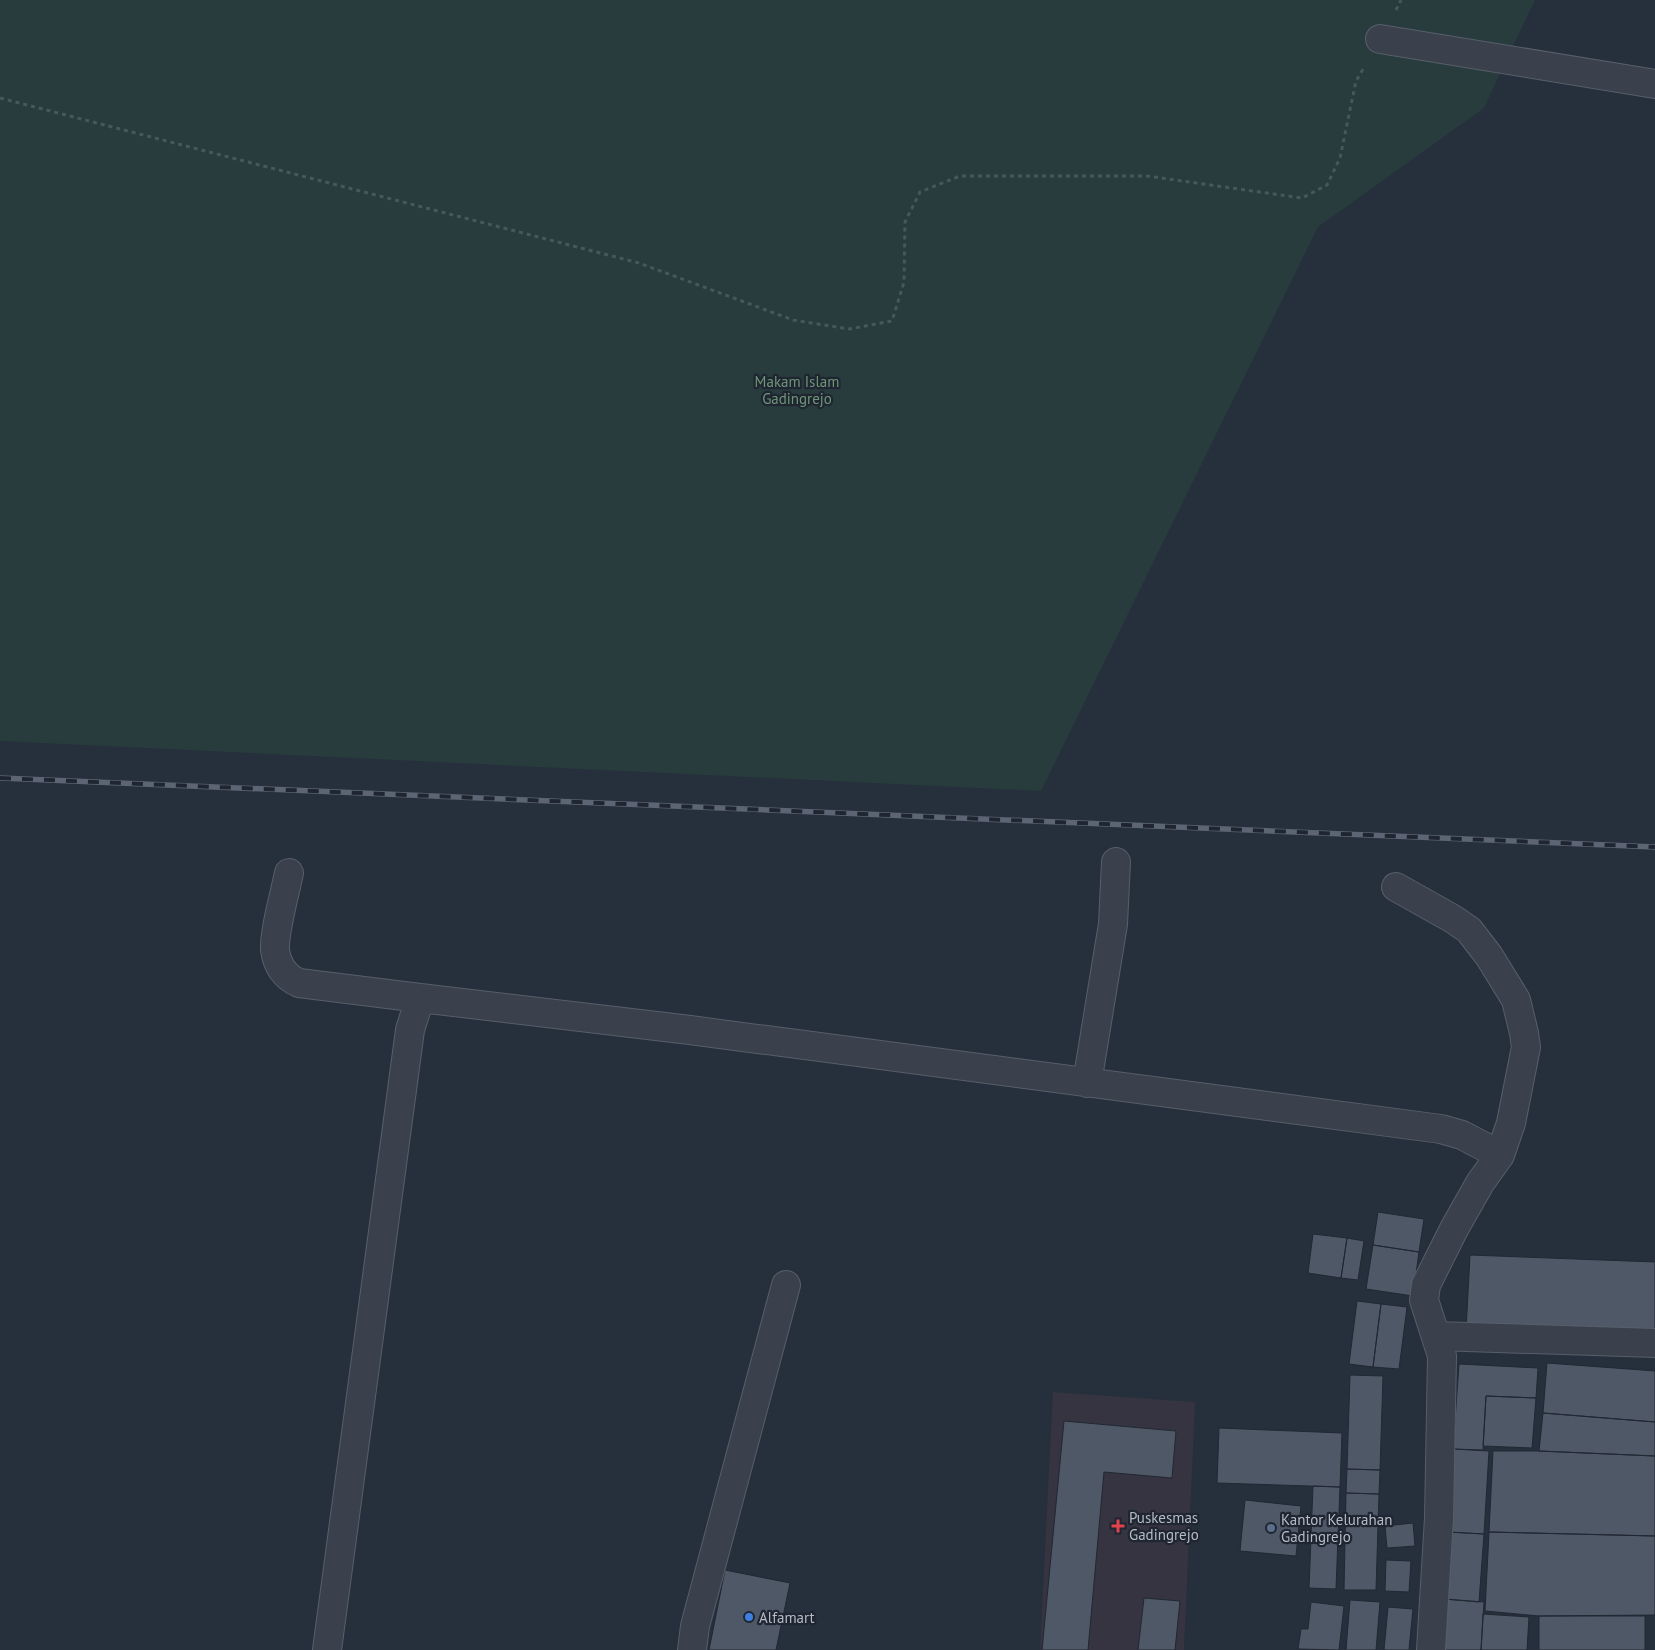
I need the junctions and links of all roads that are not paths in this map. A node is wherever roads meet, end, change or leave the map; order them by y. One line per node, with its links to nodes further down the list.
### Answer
1 (1380, 39): 2 (street)
2 (1655, 84)
3 (1116, 862): 7 (street)
4 (289, 873): 6 (street)
5 (1396, 887): 8 (street)
6 (420, 998): 7 (street); 12 (street)
7 (1086, 1083): 8 (street)
8 (1500, 1155): 10 (street)
9 (786, 1285): 13 (street)
10 (1436, 1336): 11 (street); 14 (street)
11 (1655, 1343)
12 (327, 1650)
13 (692, 1650)
14 (1431, 1650)

